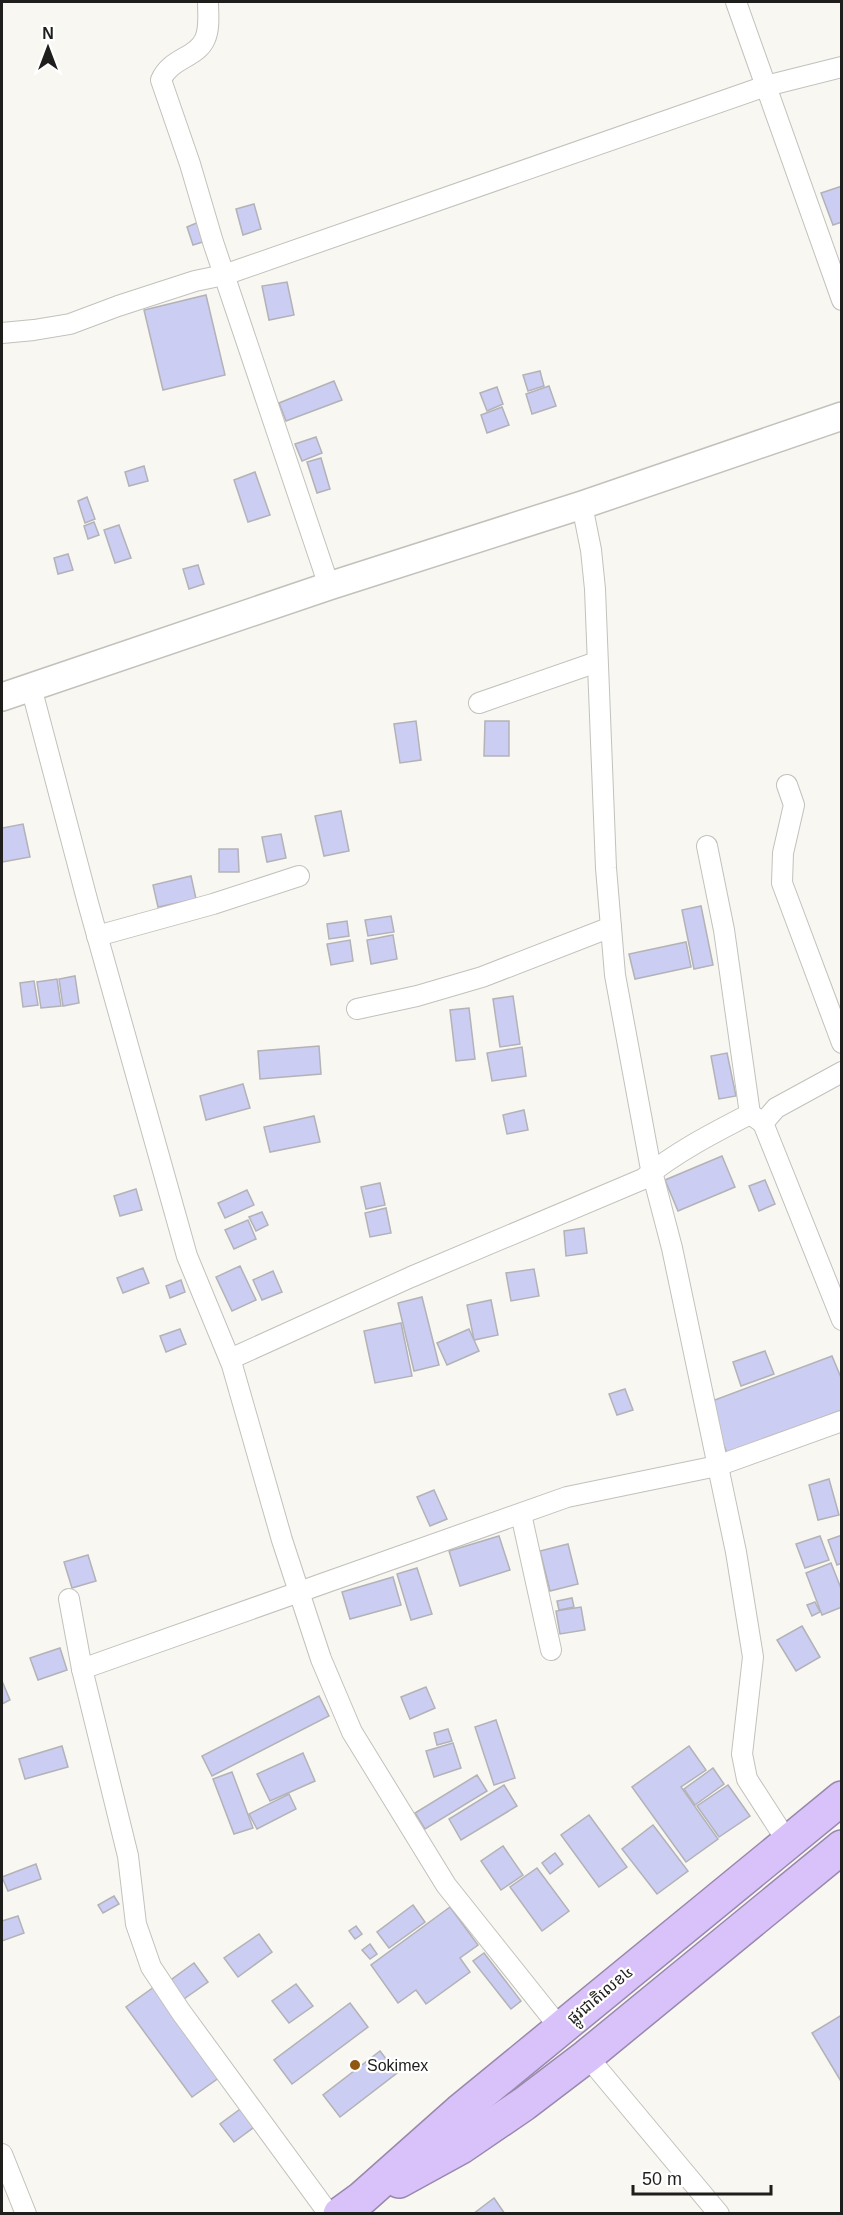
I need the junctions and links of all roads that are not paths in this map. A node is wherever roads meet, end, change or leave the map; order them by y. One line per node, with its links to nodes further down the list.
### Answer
1 (208, 2): 5 (street)
2 (736, 2): 4 (street)
3 (842, 67): 4 (street)
4 (766, 86): 5 (street); 6 (street)
5 (224, 274): 7 (street); 10 (street)
6 (842, 300)
7 (4, 329)
8 (842, 416): 9 (street)
9 (582, 506): 10 (street); 11 (street)
10 (329, 586): 12 (street)
11 (597, 662): 14 (street); 18 (street)
12 (31, 687): 13 (street); 19 (street)
13 (2, 697)
14 (479, 703)
15 (787, 785): 21 (street)
16 (706, 846): 23 (street)
17 (299, 876): 19 (street)
18 (611, 927): 20 (street); 24 (street)
19 (97, 936): 26 (street)
20 (357, 1009)
21 (842, 1043)
22 (842, 1072): 23 (street)
23 (757, 1119): 24 (street); 25 (street)
24 (652, 1172): 26 (street); 28 (street)
25 (842, 1320)
26 (230, 1359): 30 (street)
27 (842, 1421): 28 (street)
28 (717, 1466): 29 (street); 35 (street)
29 (520, 1514): 30 (street); 32 (street)
30 (298, 1591): 33 (street); 37 (street)
31 (69, 1599): 33 (street)
32 (551, 1650)
33 (82, 1669): 42 (street)
34 (842, 1797): 35 (highway, ផ្លូវជាតិលេខ៤)
35 (787, 1841): 37 (highway, ផ្លូវជាតិលេខ៤)
36 (842, 1847): 38 (highway, ផ្លូវជាតិលេខ៤)
37 (560, 2028): 40 (highway, ផ្លូវជាតិលេខ៤)
38 (587, 2056): 40 (highway, ផ្លូវជាតិលេខ៤); 43 (street)
39 (2, 2154): 41 (street)
40 (351, 2206)
41 (26, 2214)
42 (329, 2214)
43 (719, 2214)

